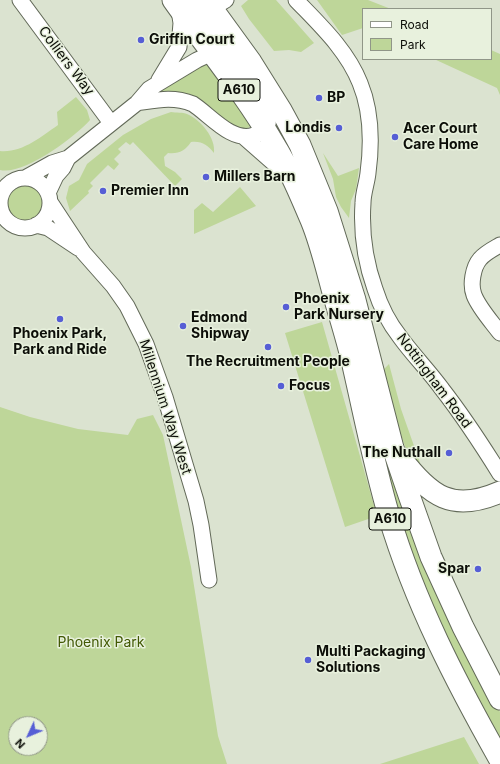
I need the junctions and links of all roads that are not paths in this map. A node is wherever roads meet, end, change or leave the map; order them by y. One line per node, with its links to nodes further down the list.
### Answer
1 (20, 0): 7 (street, Colliers Way)
2 (296, 0): 20 (street, Nottingham Road)
3 (197, 6): 4 (highway, A610); 4 (highway, A610); 5 (street)
4 (226, 48): 5 (street); 8 (highway, A610); 19 (highway, A610)
5 (158, 82): 6 (street)
6 (136, 103): 7 (street); 9 (street)
7 (111, 123): 10 (street)
8 (265, 129): 9 (street); 12 (highway, A610)
9 (244, 137): 12 (street)
10 (68, 158): 11 (street); 13 (street)
11 (25, 178): 13 (street); 14 (street)
12 (293, 179): 26 (highway, A610)
13 (49, 198): 15 (street); 17 (street, Millennium Way West)
14 (0, 201): 15 (street)
15 (36, 225): 17 (street, Millennium Way West)
16 (500, 246): 18 (street)
17 (83, 252): 24 (street, Millennium Way West)
18 (500, 333)
19 (393, 448): 22 (highway); 23 (highway, A610)
20 (500, 474)
21 (500, 492): 22 (highway)
22 (444, 498): 23 (highway)
23 (419, 523): 25 (highway, A610)
24 (209, 580)
25 (500, 699)
26 (500, 760)

